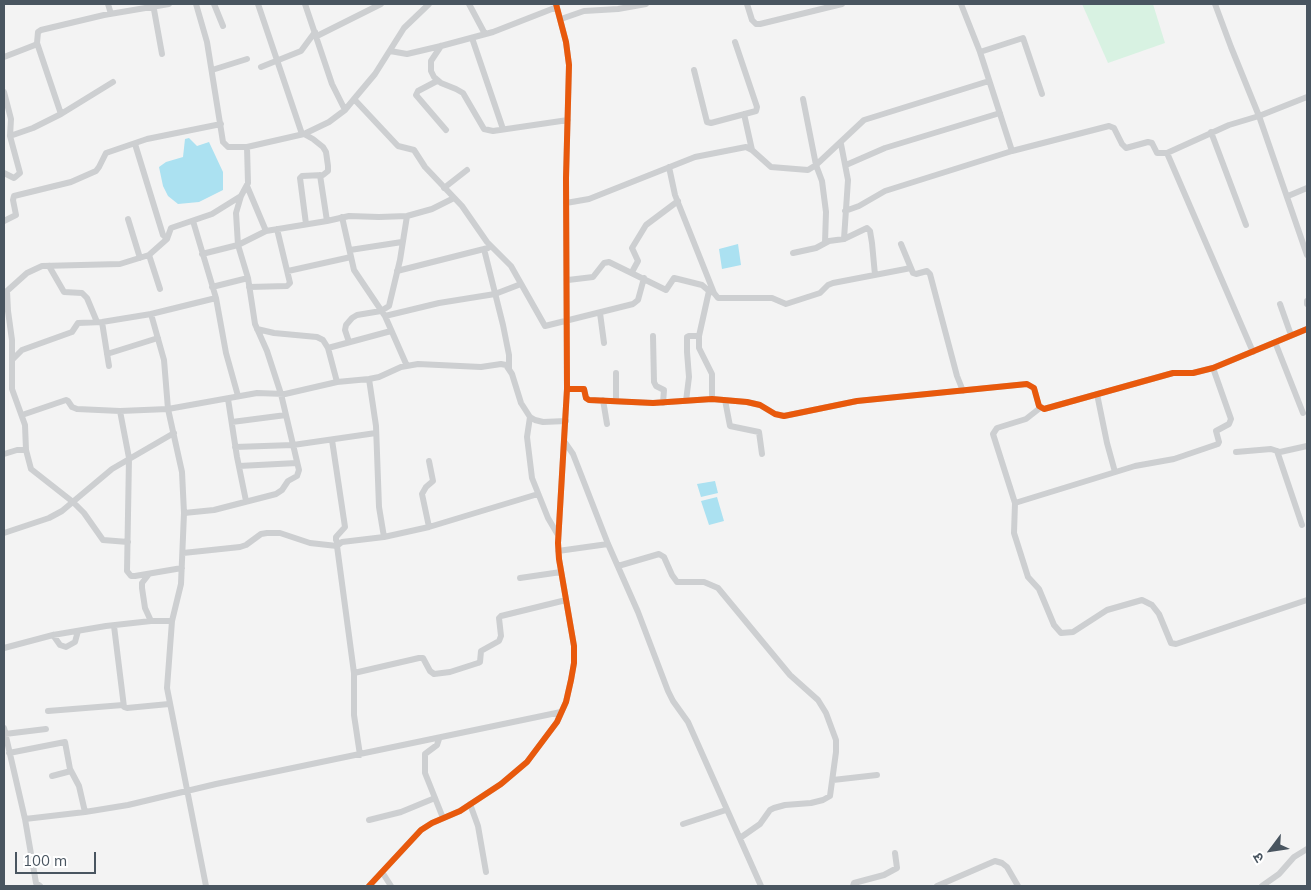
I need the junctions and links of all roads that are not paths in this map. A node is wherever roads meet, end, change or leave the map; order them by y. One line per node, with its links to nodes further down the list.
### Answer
1 (108, 4): 17 (street)
2 (169, 4): 15 (street)
3 (196, 4): 33 (street)
4 (214, 4): 19 (street)
5 (258, 4): 31 (street)
6 (305, 4): 20 (street)
7 (381, 4): 20 (street)
8 (429, 4): 26 (street)
9 (469, 4): 21 (street)
10 (646, 4): 18 (street)
11 (748, 4): 12 (street)
12 (842, 4)
13 (961, 4): 27 (street)
14 (1215, 4): 47 (street)
15 (153, 5): 17 (street); 28 (street)
16 (557, 5): 18 (street); 21 (street)
17 (111, 14): 24 (street)
18 (561, 19): 48 (street)
19 (223, 26)
20 (316, 34): 31 (street); 43 (street)
21 (484, 34): 22 (street)
22 (472, 38): 25 (street); 50 (street)
23 (735, 42): 46 (street)
24 (37, 43): 29 (street); 45 (street)
25 (441, 46): 26 (street); 35 (street)
26 (390, 51): 42 (street)
27 (980, 52): 36 (street); 39 (street)
28 (162, 54)
29 (4, 57)
30 (246, 58): 33 (street)
31 (276, 61): 32 (street); 53 (street)
32 (260, 67)
33 (212, 70): 49 (street)
34 (694, 70): 46 (street)
35 (437, 80): 50 (street); 51 (street)
36 (989, 81): 44 (street); 56 (street)
37 (112, 82): 45 (street)
38 (4, 92): 54 (street)
39 (1042, 94)
40 (1307, 96): 47 (street)
41 (803, 99): 62 (street)
42 (354, 100): 43 (street); 68 (street)
43 (345, 110): 53 (street)
44 (1000, 113): 59 (street); 61 (street)
45 (61, 114): 54 (street)
46 (744, 114): 58 (street)
47 (1259, 116): 52 (street); 71 (street)
48 (568, 120): 50 (street); 74 (street)
49 (221, 124): 55 (street); 57 (street)
50 (503, 129)
51 (446, 130)
52 (1212, 132): 60 (street); 83 (street)
53 (303, 134): 57 (street); 66 (street)
54 (10, 136): 65 (street)
55 (136, 144): 79 (street); 86 (street)
56 (841, 144): 61 (street); 62 (street)
57 (247, 147): 67 (street)
58 (752, 150): 62 (street); 63 (street)
59 (1012, 151): 60 (street); 75 (street)
60 (1166, 153): 133 (street)
61 (846, 165): 75 (street)
62 (816, 166): 89 (street)
63 (669, 167): 73 (street); 74 (street)
64 (467, 170): 68 (street)
65 (4, 173)
66 (320, 175): 81 (street); 82 (street)
67 (247, 186): 70 (street); 85 (street)
68 (444, 188): 72 (street)
69 (1307, 188): 71 (street)
70 (241, 196): 80 (street); 91 (street)
71 (1288, 196): 98 (street)
72 (454, 198): 76 (street); 92 (street)
73 (678, 202): 104 (street); 113 (street)
74 (566, 203): 108 (street)
75 (845, 211): 87 (street)
76 (407, 216): 77 (street); 88 (street)
77 (342, 217): 81 (street); 96 (street)
78 (128, 219): 99 (street)
79 (4, 221)
80 (193, 221): 86 (street); 95 (street)
81 (328, 221): 82 (street)
82 (306, 224): 84 (street)
83 (1246, 225)
84 (277, 229): 85 (street); 102 (street)
85 (266, 231): 91 (street)
86 (167, 239): 97 (street)
87 (844, 239): 89 (street); 105 (street)
88 (402, 242): 96 (street); 103 (street)
89 (825, 243): 94 (street)
90 (901, 244): 101 (street)
91 (238, 245): 95 (street); 106 (street)
92 (491, 246): 93 (street); 109 (street)
93 (484, 249): 103 (street); 114 (street)
94 (793, 253)
95 (202, 254): 110 (street)
96 (350, 254): 102 (street); 117 (street)
97 (149, 255): 99 (street); 112 (street)
98 (1307, 255)
99 (140, 258): 100 (street)
100 (49, 266): 121 (street); 135 (street)
101 (911, 268): 105 (street); 144 (street)
102 (288, 271): 111 (street)
103 (397, 271): 117 (street)
104 (632, 272): 107 (street); 108 (street)
105 (875, 275): 113 (street)
106 (248, 278): 110 (street); 111 (street)
107 (644, 278): 113 (street); 118 (street)
108 (568, 280): 120 (street)
109 (521, 284): 114 (street); 120 (street)
110 (212, 287): 115 (street)
111 (249, 287): 122 (street)
112 (160, 289)
113 (712, 292): 127 (street)
114 (495, 294): 117 (street); 138 (street)
115 (216, 298): 119 (street); 147 (street)
116 (1280, 304): 125 (street)
117 (383, 313): 124 (street); 129 (street)
118 (600, 313): 120 (street); 131 (street)
119 (151, 314): 121 (street); 128 (street)
120 (568, 320): 143 (street)
121 (100, 322): 134 (street); 135 (street)
122 (257, 329): 132 (street); 145 (street)
123 (1307, 329): 125 (street)
124 (391, 331): 129 (street); 137 (street)
125 (1291, 335): 130 (street)
126 (653, 336): 154 (street)
127 (699, 336): 149 (street); 153 (street)
128 (158, 338): 134 (street); 156 (street)
129 (349, 342): 132 (street)
130 (1274, 342): 133 (street); 158 (street)
131 (604, 343)
132 (328, 348): 142 (street)
133 (1253, 352): 139 (street)
134 (107, 354): 136 (street)
135 (13, 359): 159 (street)
136 (109, 366)
137 (407, 366): 138 (street); 141 (street)
138 (509, 368): 161 (street)
139 (1212, 368): 146 (street); 181 (street)
140 (616, 373): 151 (street)
141 (369, 379): 142 (street); 166 (street)
142 (337, 382): 145 (street)
143 (568, 389): 150 (street); 162 (street)
144 (963, 392): 152 (street); 155 (street)
145 (281, 394): 147 (street); 160 (street)
146 (1097, 394): 155 (street); 181 (street)
147 (238, 396): 148 (street)
148 (228, 398): 156 (street); 163 (street)
149 (712, 399): 152 (street); 153 (street)
150 (603, 400): 151 (street); 164 (street)
151 (616, 400): 154 (street)
152 (725, 400): 176 (street)
153 (686, 401): 154 (street)
154 (663, 403)
155 (1040, 408): 185 (street)
156 (168, 409): 157 (street); 165 (street)
157 (120, 411): 159 (street); 177 (street)
158 (1303, 414)
159 (22, 415): 172 (street)
160 (286, 415): 163 (street); 169 (street)
161 (530, 417): 162 (street); 182 (street)
162 (566, 421): 168 (street)
163 (232, 422): 171 (street)
164 (607, 424)
165 (174, 433): 177 (street); 186 (street)
166 (376, 433): 167 (street); 191 (street)
167 (332, 440): 169 (street); 194 (street)
168 (564, 441): 190 (street); 193 (street)
169 (293, 446): 171 (street); 179 (street)
170 (1307, 446): 174 (street)
171 (235, 447): 180 (street)
172 (26, 450): 175 (street); 183 (street)
173 (1236, 452): 174 (street)
174 (1277, 452): 187 (street)
175 (4, 454)
176 (762, 454)
177 (129, 458): 183 (street); 192 (street)
178 (429, 461): 188 (street)
179 (297, 463): 180 (street); 184 (street)
180 (239, 466): 184 (street)
181 (1115, 472): 185 (street)
182 (538, 494): 188 (street); 190 (street)
183 (73, 502): 189 (street); 192 (street)
184 (246, 502): 186 (street)
185 (1015, 503): 203 (street)
186 (184, 513): 196 (street)
187 (1302, 525)
188 (429, 527): 191 (street)
189 (4, 533)
190 (558, 535): 195 (street)
191 (384, 537): 194 (street)
192 (128, 542): 200 (street)
193 (608, 544): 195 (street); 197 (street)
194 (338, 545): 196 (street); 210 (street)
195 (558, 551): 199 (street)
196 (183, 553): 198 (street)
197 (618, 566): 223 (street); 227 (street)
198 (182, 568): 200 (street); 205 (street)
199 (561, 572): 201 (street); 202 (street)
200 (149, 574): 204 (street)
201 (520, 578)
202 (566, 600): 210 (street); 214 (street)
203 (1307, 600)
204 (151, 621): 205 (street); 206 (street)
205 (172, 621): 211 (street)
206 (114, 626): 207 (street); 212 (street)
207 (78, 631): 208 (street); 208 (street)
208 (53, 635): 209 (street)
209 (4, 648)
210 (354, 673): 219 (street)
211 (170, 704): 212 (street); 224 (street)
212 (124, 705): 213 (street)
213 (48, 711)
214 (561, 712): 217 (street); 226 (street)
215 (46, 729): 216 (street)
216 (4, 731): 218 (street)
217 (439, 738): 219 (street); 225 (street)
218 (9, 753): 220 (street); 229 (street)
219 (360, 755): 224 (street)
220 (71, 772): 222 (street); 228 (street)
221 (877, 775): 223 (street)
222 (52, 776)
223 (833, 780): 233 (street)
224 (187, 790): 228 (street); 239 (street)
225 (435, 798): 230 (street); 231 (street)
226 (470, 804): 230 (street); 237 (street)
227 (726, 810): 232 (street); 233 (street)
228 (85, 812): 229 (street)
229 (25, 818): 238 (street)
230 (443, 818): 236 (street)
231 (369, 820)
232 (683, 824)
233 (740, 838): 242 (street)
234 (1307, 849): 246 (street)
235 (895, 853): 243 (street)
236 (382, 872): 240 (street); 241 (street)
237 (486, 872)
238 (38, 886)
239 (206, 886)
240 (369, 886)
241 (392, 886)
242 (761, 886)
243 (852, 886)
244 (937, 886): 245 (street)
245 (1018, 886)
246 (1262, 886)

